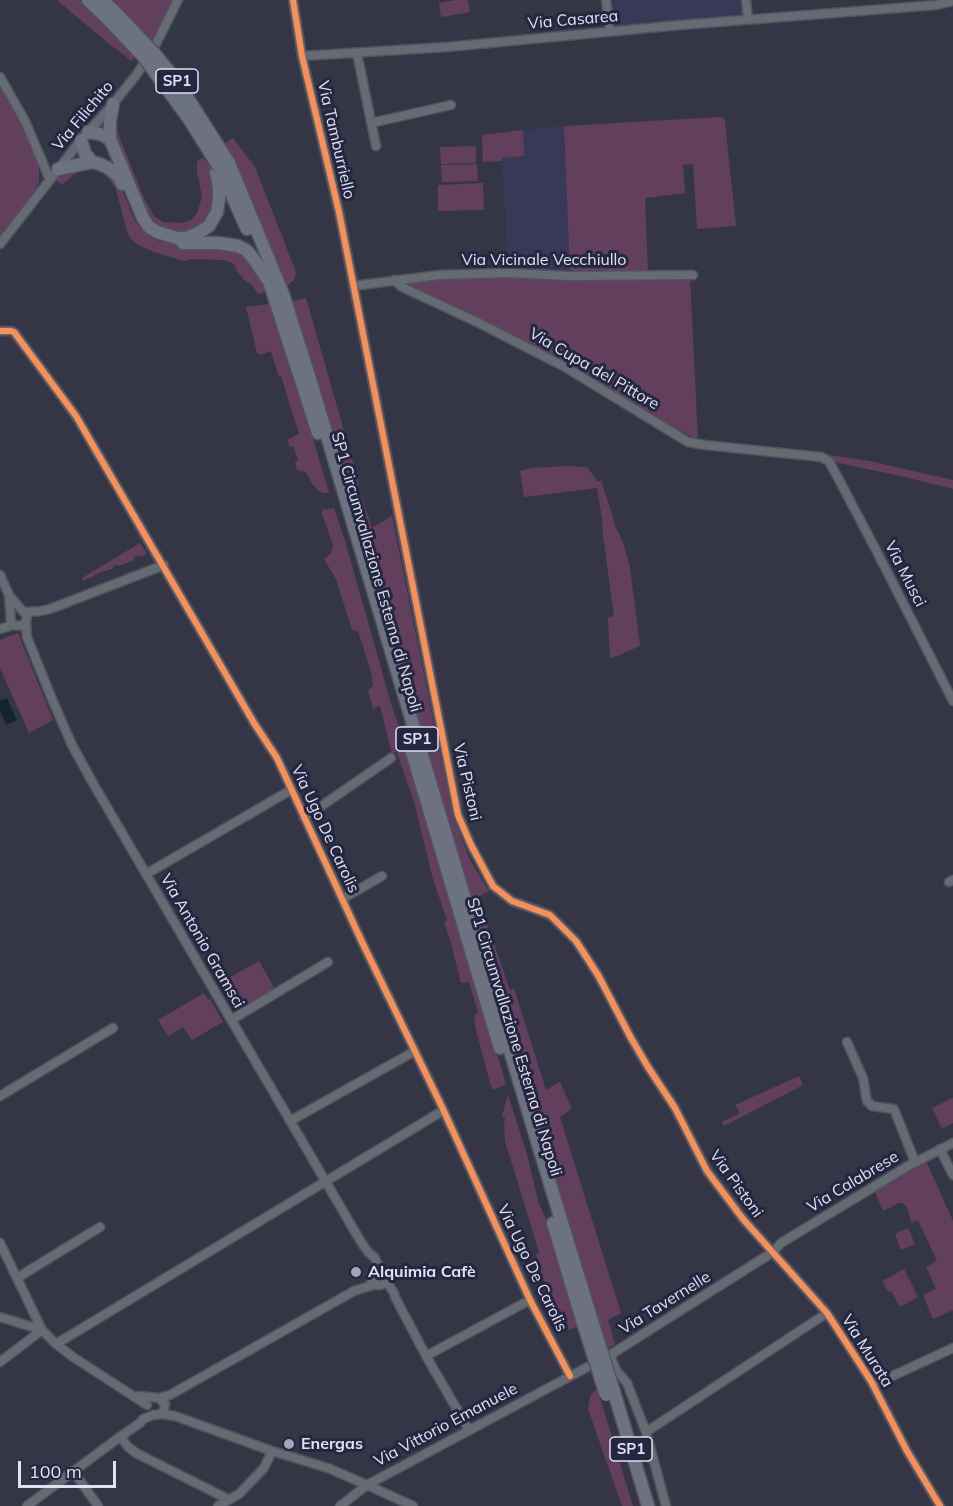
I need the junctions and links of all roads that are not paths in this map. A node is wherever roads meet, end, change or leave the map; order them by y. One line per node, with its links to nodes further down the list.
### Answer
1 (88, 0): 8 (highway, SP1 Circumvallazione Esterna di Napoli / SP1)
2 (101, 0): 8 (highway, SP1 Circumvallazione Esterna di Napoli / SP1)
3 (178, 0): 14 (street, Via Filichito)
4 (293, 0): 12 (street, Via Tamburriello)
5 (606, 0): 10 (street)
6 (746, 0): 9 (street)
7 (953, 1): 9 (street, Via Casarea)
8 (107, 8): 21 (highway, SP1 Circumvallazione Esterna di Napoli / SP1, bridge); 21 (highway, SP1 Circumvallazione Esterna di Napoli / SP1, bridge)
9 (748, 19): 10 (street, Via Casarea)
10 (610, 31): 11 (street, Via Casarea)
11 (357, 53): 12 (street, Via Casarea); 16 (street)
12 (302, 56): 28 (street, Via Tamburriello)
13 (0, 77): 23 (street)
14 (113, 104): 17 (street, Via Filichito); 18 (highway)
15 (451, 105): 16 (street)
16 (371, 123): 19 (street)
17 (85, 136): 18 (highway); 20 (highway); 22 (street, Via Filichito)
18 (110, 139): 21 (highway)
19 (376, 146)
20 (92, 162): 22 (highway); 27 (highway)
21 (220, 165): 27 (highway, SP1 Circumvallazione Esterna di Napoli / SP1); 68 (highway, SP1 Circumvallazione Esterna di Napoli / SP1)
22 (58, 169): 23 (street, Via Filichito)
23 (50, 180): 24 (street, Via Filichito)
24 (0, 244)
25 (693, 275): 26 (street, Via Vicinale Vecchiullo)
26 (394, 280): 28 (street); 30 (street, Via Cupa del Pittore)
27 (270, 285): 68 (highway, SP1 Circumvallazione Esterna di Napoli / SP1)
28 (353, 286): 60 (street, Via Pistoni)
29 (0, 331): 31 (street, Via Ugo De Carolis)
30 (829, 461): 38 (street, Via Musci)
31 (164, 565): 34 (street); 40 (street, Via Ugo De Carolis)
32 (0, 575): 33 (street)
33 (9, 595): 34 (street); 35 (street)
34 (25, 616): 35 (street); 35 (street); 37 (street, Via Antonio Gramsci)
35 (13, 621): 36 (street); 37 (street, Via Antonio Gramsci)
36 (2, 628)
37 (27, 637): 42 (street, Via Antonio Gramsci)
38 (953, 701)
39 (391, 758): 41 (street)
40 (291, 790): 41 (street, Via Ugo De Carolis); 42 (street)
41 (304, 818): 44 (street, Via Ugo De Carolis)
42 (146, 873): 46 (street, Via Antonio Gramsci)
43 (382, 876): 44 (street)
44 (342, 899): 49 (street, Via Ugo De Carolis)
45 (328, 963): 46 (street)
46 (231, 1020): 52 (street, Via Antonio Gramsci)
47 (113, 1028): 50 (street)
48 (847, 1042): 55 (street)
49 (415, 1051): 52 (street); 65 (street, Via Ugo De Carolis)
50 (0, 1096)
51 (439, 1113): 57 (street)
52 (290, 1121): 57 (street, Via Antonio Gramsci)
53 (953, 1143): 54 (street, Via Calabrese)
54 (940, 1149): 55 (street, Via Calabrese); 56 (street)
55 (915, 1162): 60 (street, Via Calabrese)
56 (953, 1175)
57 (326, 1182): 61 (street, Via Antonio Gramsci); 70 (street)
58 (100, 1227): 62 (street)
59 (0, 1243): 62 (street)
60 (773, 1252): 66 (street, Via Murata); 72 (street, Via Tavernelle)
61 (374, 1272): 63 (street); 63 (street); 64 (street)
62 (17, 1278): 69 (street)
63 (381, 1283): 64 (street); 73 (street)
64 (354, 1291): 78 (street)
65 (530, 1300): 73 (street); 75 (street, Via Ugo De Carolis)
66 (827, 1313): 76 (street, Via Murata); 80 (street)
67 (0, 1317): 69 (street)
68 (588, 1322): 77 (highway, SP1 Circumvallazione Esterna di Napoli / SP1, bridge)
69 (42, 1330): 70 (street); 74 (street)
70 (56, 1344): 78 (street)
71 (953, 1348): 76 (street)
72 (610, 1355): 75 (street, Via Tavernelle); 80 (street)
73 (426, 1356): 79 (street)
74 (0, 1362)
75 (570, 1376): 79 (street, Via Vittorio Emanuele)
76 (873, 1385): 94 (street, Via Murata)
77 (610, 1394): 91 (highway, SP1 Circumvallazione Esterna di Napoli / SP1); 92 (highway, SP1 Circumvallazione Esterna di Napoli / SP1)
78 (157, 1407): 81 (street); 82 (street)
79 (469, 1430): 84 (street, Via Vittorio Emanuele)
80 (646, 1432): 93 (street)
81 (121, 1436): 83 (street); 85 (street)
82 (272, 1451): 84 (street); 85 (street)
83 (73, 1471): 86 (street); 87 (street)
84 (367, 1485): 89 (street, Via Vittorio Emanuele); 90 (street)
85 (228, 1499): 88 (street)
86 (27, 1506)
87 (98, 1506)
88 (218, 1506)
89 (340, 1506)
90 (413, 1506)
91 (640, 1506)
92 (648, 1506)
93 (666, 1506)
94 (940, 1506)

